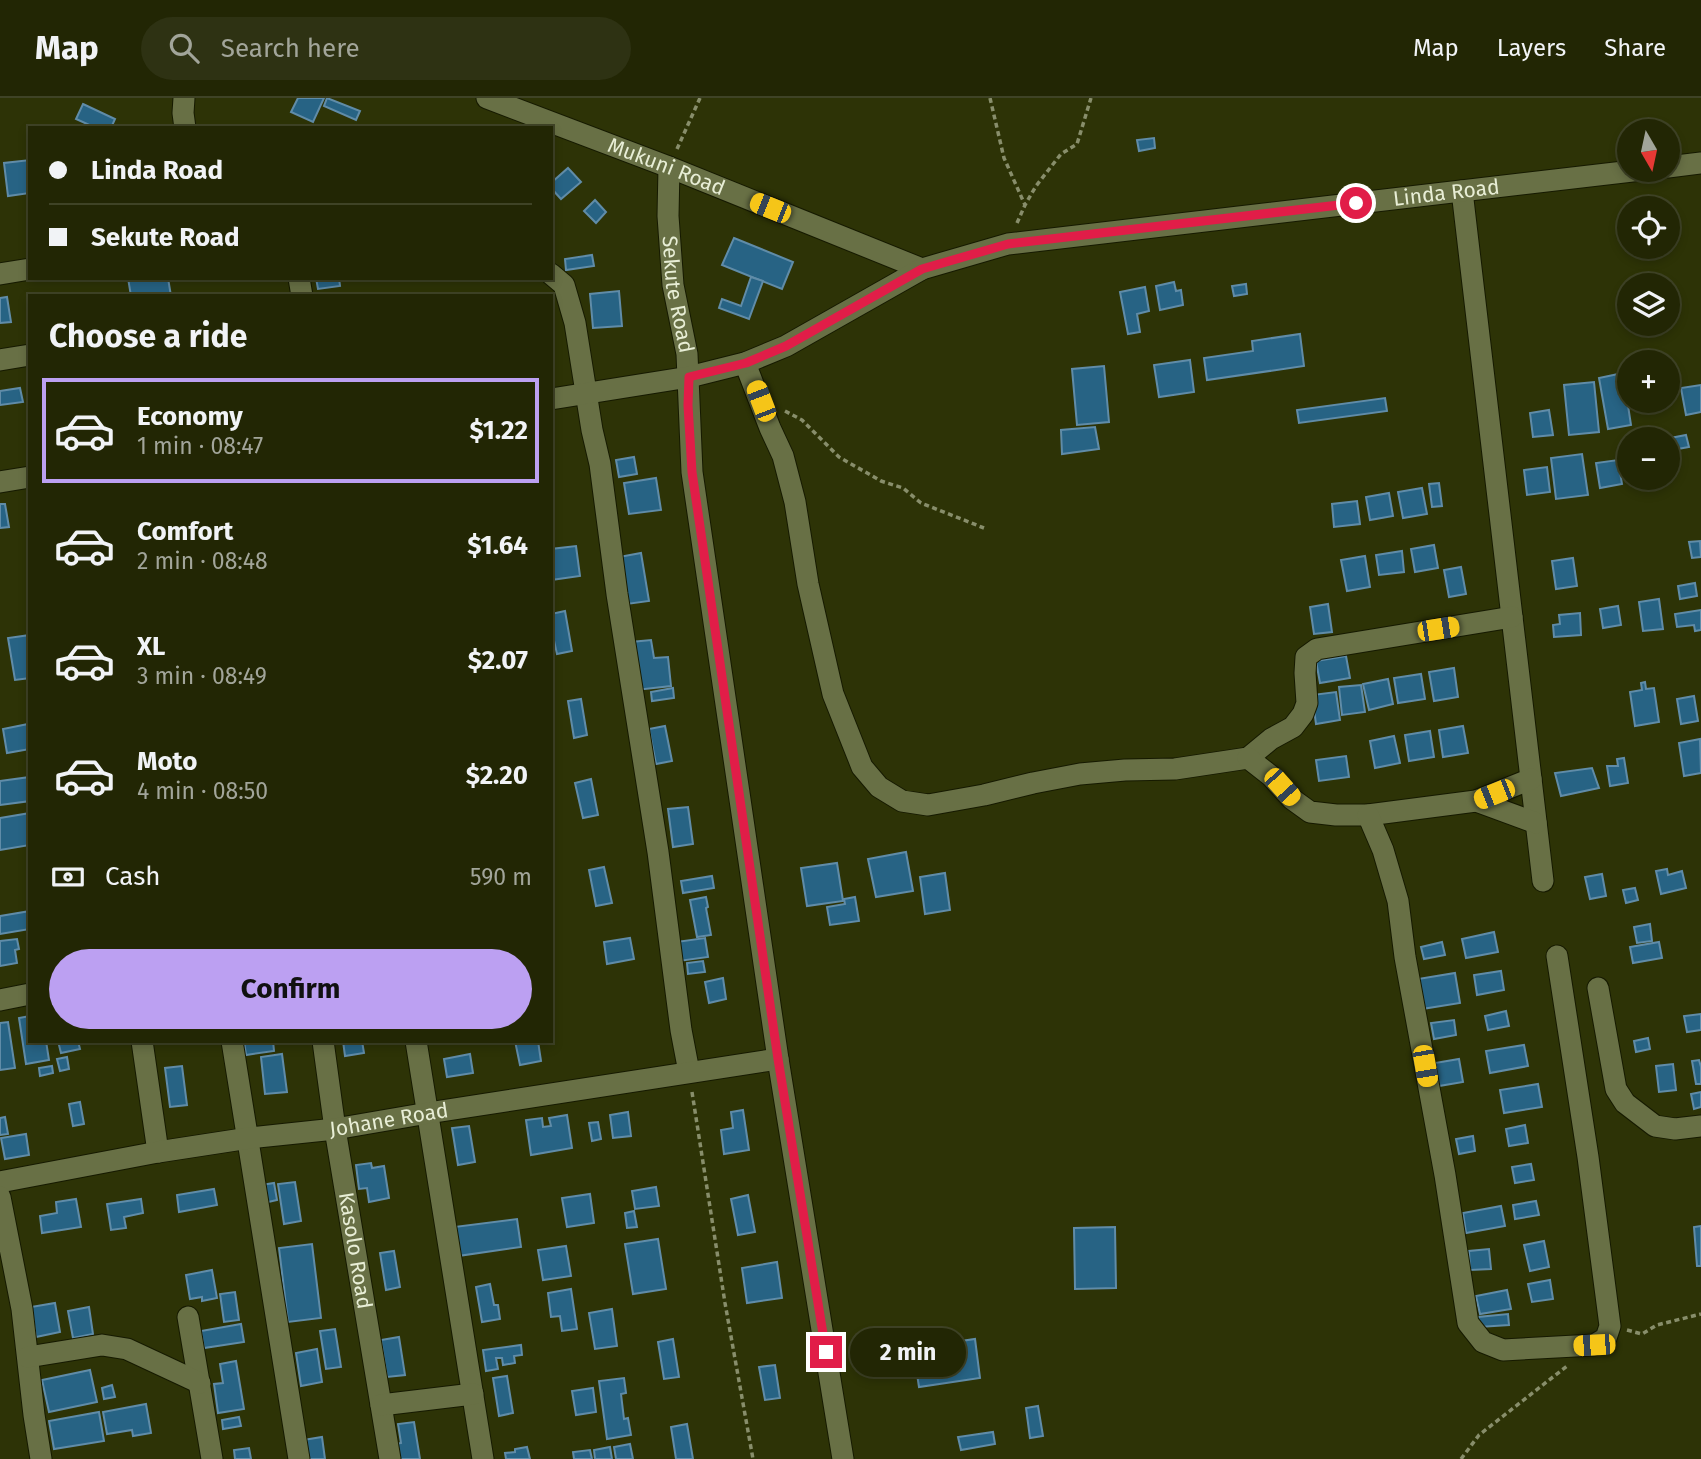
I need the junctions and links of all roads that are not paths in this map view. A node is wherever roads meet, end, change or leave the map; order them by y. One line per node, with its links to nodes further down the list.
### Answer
1 (487, 98): 4 (street, Mukuni Road)
2 (1701, 163): 3 (street)
3 (1680, 166)
4 (669, 167): 8 (street, Mukuni Road); 14 (street, Sekute Road)
5 (1617, 173): 6 (street, Linda Road)
6 (1462, 191): 8 (street, Linda Road); 19 (street)
7 (28, 269): 9 (street)
8 (922, 269): 13 (street, Linda Road)
9 (0, 274)
10 (553, 276): 15 (street)
11 (28, 355): 12 (street)
12 (0, 360)
13 (746, 363): 14 (street, Linda Road); 20 (street)
14 (689, 377): 15 (street, Linda Road); 34 (street, Sekute Road)
15 (587, 394): 16 (street, Linda Road); 35 (street)
16 (553, 399)
17 (28, 477): 18 (street)
18 (0, 482)
19 (1512, 617): 20 (street); 21 (street)
20 (1248, 758): 23 (street)
21 (1531, 779): 22 (street); 24 (street)
22 (1476, 801): 23 (street); 24 (street)
23 (1367, 815): 26 (street)
24 (1536, 823): 25 (street)
25 (1543, 881)
26 (1557, 956)
27 (1598, 988): 37 (street)
28 (28, 994): 29 (street)
29 (0, 1000)
30 (142, 1043): 40 (street)
31 (232, 1043): 39 (street)
32 (323, 1043): 38 (street, Kasolo Road)
33 (416, 1043): 36 (street)
34 (778, 1059): 35 (street, Johane Road); 53 (street, Sekute Road)
35 (689, 1072): 36 (street, Johane Road)
36 (428, 1113): 38 (street, Johane Road); 46 (street)
37 (1701, 1126)
38 (335, 1129): 39 (street, Johane Road); 47 (street, Kasolo Road)
39 (249, 1138): 40 (street, Johane Road); 50 (street)
40 (158, 1152): 41 (street, Johane Road)
41 (0, 1182)
42 (0, 1197): 44 (street)
43 (188, 1317): 45 (street)
44 (28, 1357): 45 (street); 48 (street)
45 (200, 1382): 49 (street)
46 (473, 1394): 47 (street); 52 (street)
47 (381, 1405): 51 (street, Kasolo Road)
48 (41, 1459)
49 (212, 1459)
50 (299, 1459)
51 (390, 1459)
52 (483, 1459)
53 (843, 1459)

